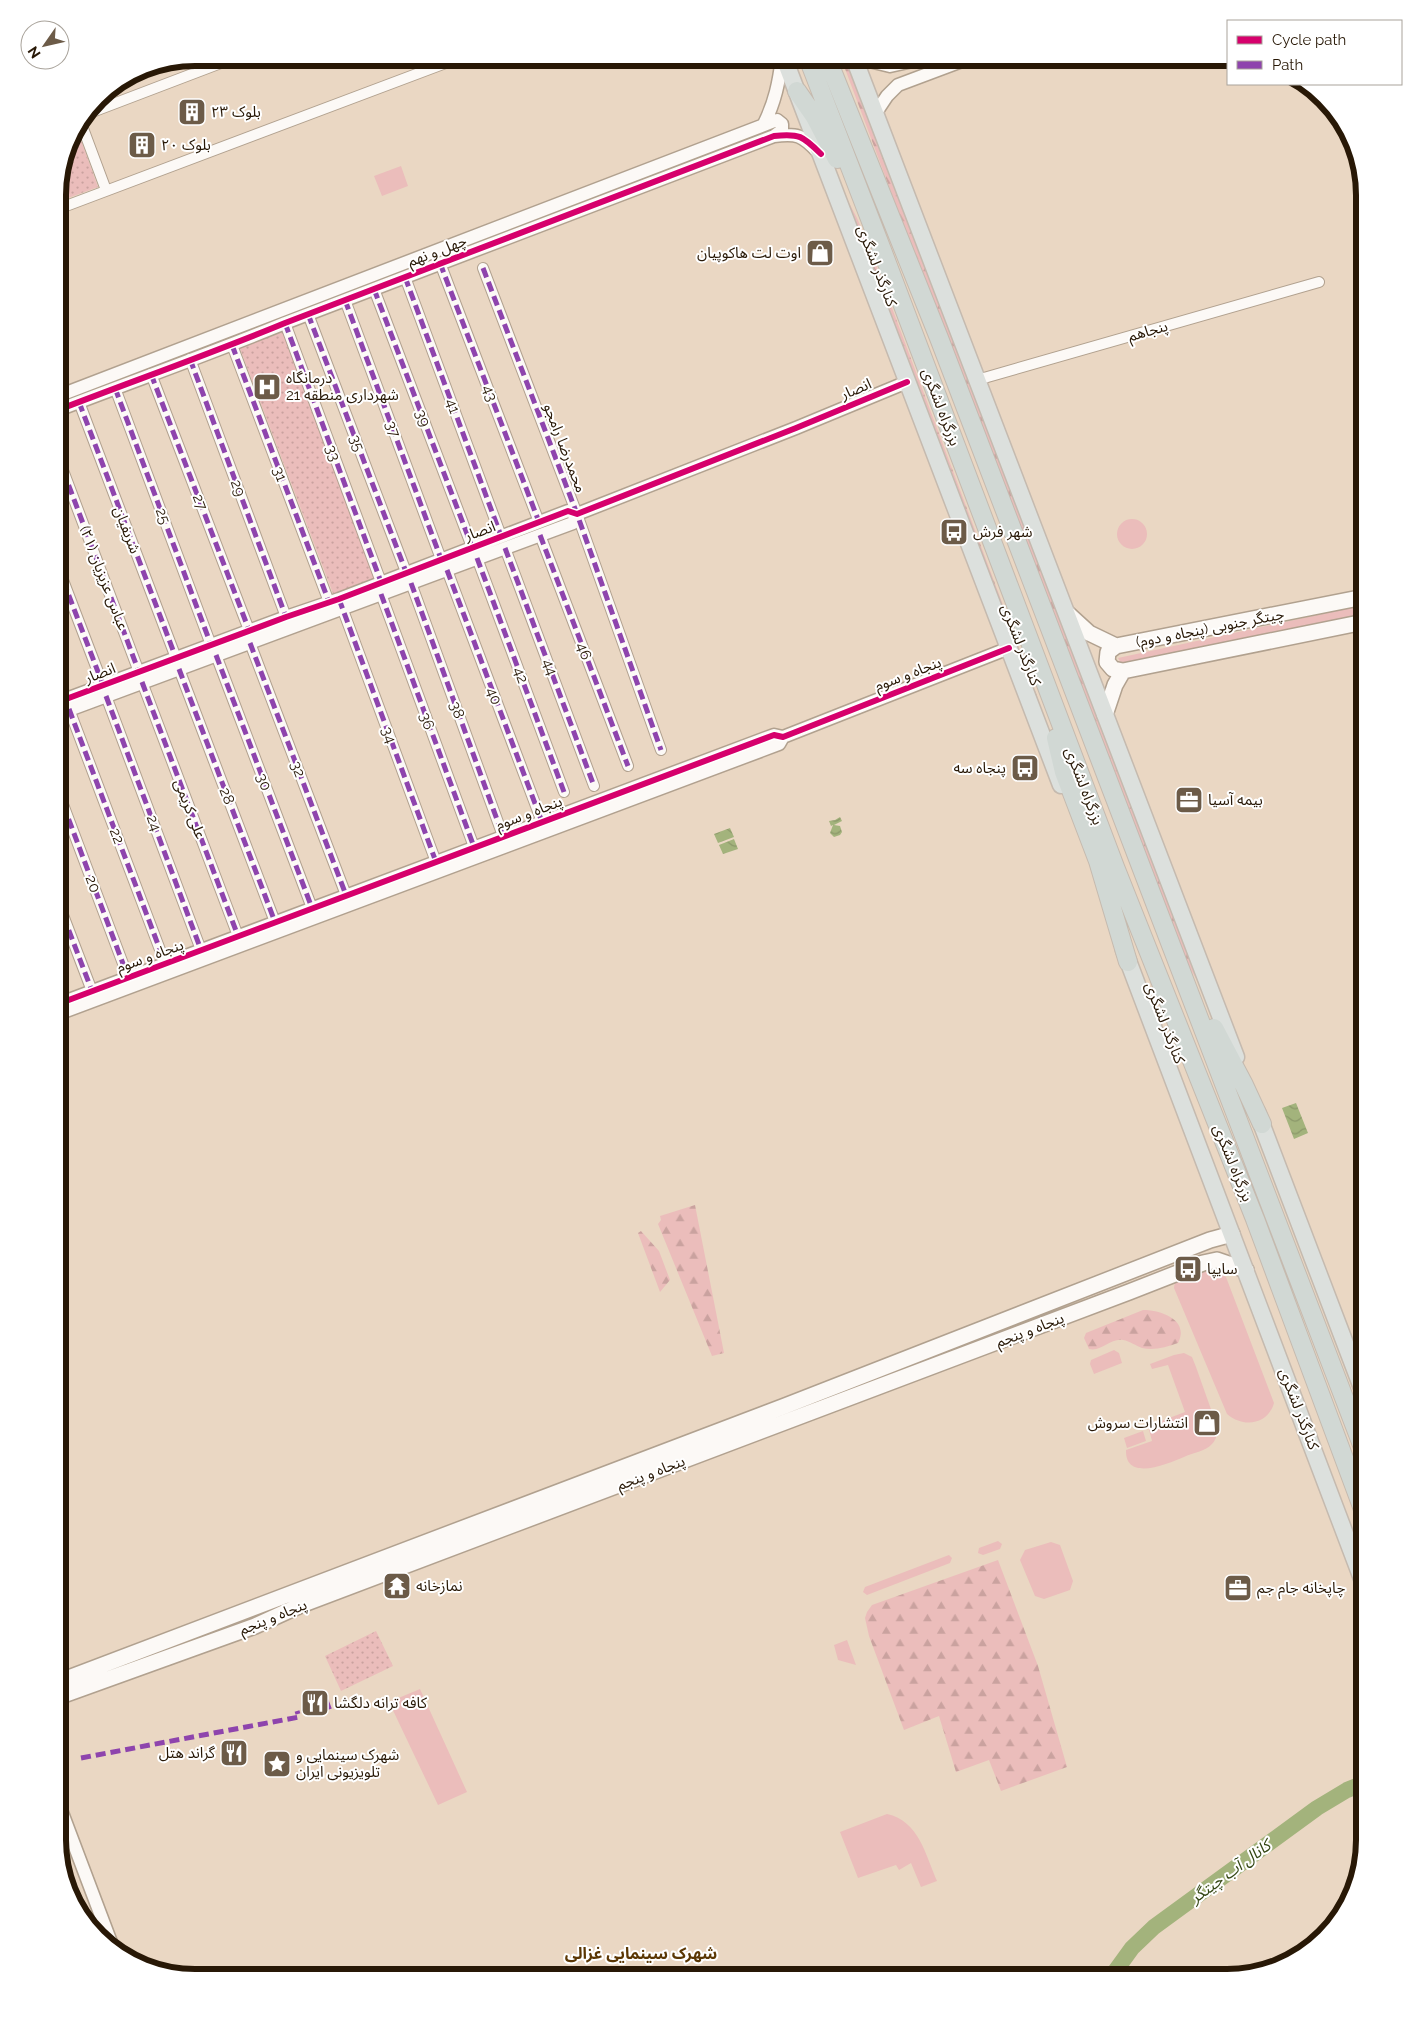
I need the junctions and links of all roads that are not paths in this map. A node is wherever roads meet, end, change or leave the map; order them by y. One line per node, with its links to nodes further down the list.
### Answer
1 (210, 67): 10 (street)
2 (434, 67): 16 (street)
3 (782, 67): 12 (street)
4 (787, 67): 9 (main road, کنارگذر لشگری)
5 (811, 67): 18 (highway, بزرگراه لشگری)
6 (831, 67): 80 (highway, بزرگراه لشگری)
7 (858, 67): 11 (main road)
8 (946, 67): 11 (street)
9 (796, 91): 15 (main road, کنارگذر لشگری); 18 (highway)
10 (100, 109)
11 (875, 114): 30 (main road)
12 (764, 124): 14 (street); 33 (street, چهل و نهم)
13 (84, 131): 16 (street)
14 (774, 136): 15 (street, چهل و نهم); 19 (street, چهل و نهم)
15 (821, 154): 31 (main road, کنارگذر لشگری)
16 (106, 190): 17 (street)
17 (67, 205)
18 (876, 233): 55 (highway, بزرگراه لشگری)
19 (440, 263): 21 (street, چهل و نهم); 38 (street, 43)
20 (483, 268): 37 (street, محمدرضا رامجو)
21 (405, 277): 23 (street, چهل و نهم); 39 (street, 41)
22 (1319, 282): 30 (street, پنجاهم)
23 (374, 288): 24 (street, چهل و نهم); 40 (street, 39)
24 (345, 300): 25 (street, چهل و نهم); 41 (street, 37)
25 (308, 314): 26 (street, چهل و نهم); 42 (street, 35)
26 (285, 323): 27 (street, چهل و نهم); 43 (street, 33)
27 (232, 345): 28 (street, چهل و نهم); 46 (street, 31)
28 (190, 359): 29 (street, چهل و نهم); 48 (street, 29)
29 (151, 374): 32 (street, چهل و نهم); 50 (street, 27)
30 (977, 380): 47 (main road)
31 (907, 382): 37 (street, انصار); 52 (main road, کنارگذر لشگری)
32 (115, 388): 34 (street, چهل و نهم); 53 (street, 25)
33 (67, 393)
34 (79, 402): 35 (street, چهل و نهم); 54 (street, شریفیان)
35 (67, 407)
36 (67, 480): 57 (street, عباس عزیزیان (۲۱))
37 (577, 514): 38 (street, انصار); 63 (street, محمدرضا رامجو)
38 (539, 529): 39 (street, انصار); 64 (street, 46)
39 (503, 542): 40 (street, انصار); 65 (street, 44)
40 (475, 553): 41 (street, انصار); 66 (street, 42)
41 (444, 564): 42 (street, انصار); 68 (street, 40)
42 (409, 578): 43 (street, انصار); 69 (street, 38)
43 (381, 588): 46 (street, انصار); 70 (street, 36)
44 (67, 590): 58 (street, 24)
45 (1356, 599): 51 (main road, چیتگر جنوبی (پنجاه و دوم))
46 (337, 603): 48 (street, انصار); 50 (street, انصار); 71 (street, 34)
47 (1066, 612): 51 (main road, چیتگر جنوبی (پنجاه و دوم)); 61 (main road)
48 (286, 617): 50 (street, انصار)
49 (1356, 624): 56 (main road, چیتگر جنوبی (پنجاه و دوم))
50 (250, 636): 53 (street, انصار); 72 (street, 32)
51 (1116, 646): 56 (main road)
52 (1009, 648): 62 (street, پنجاه و سوم); 78 (main road, کنارگذر لشگری)
53 (214, 650): 54 (street, انصار); 73 (street, 30)
54 (177, 664): 57 (street, انصار); 74 (street, 28)
55 (1039, 669): 78 (highway); 93 (highway, بزرگراه لشگری)
56 (1123, 671): 61 (main road)
57 (141, 677): 58 (street, انصار); 76 (street, علی کریمی)
58 (104, 691): 59 (street, انصار); 77 (street, 24)
59 (67, 705)
60 (67, 715): 79 (street, 22)
61 (1105, 715): 85 (main road)
62 (783, 737): 68 (street, پنجاه و سوم); 84 (street, پنجاه و سوم)
63 (661, 750)
64 (628, 766)
65 (594, 786)
66 (564, 792)
67 (67, 814): 81 (street, 20)
68 (542, 822): 69 (street, پنجاه و سوم)
69 (504, 836): 70 (street, پنجاه و سوم)
70 (474, 847): 71 (street, پنجاه و سوم)
71 (436, 862): 72 (street, پنجاه و سوم)
72 (346, 895): 73 (street, پنجاه و سوم)
73 (312, 908): 74 (street, پنجاه و سوم)
74 (275, 922): 76 (street, پنجاه و سوم)
75 (67, 924): 82 (street)
76 (238, 936): 77 (street, پنجاه و سوم)
77 (201, 950): 79 (street, پنجاه و سوم)
78 (1128, 962): 86 (main road, کنارگذر لشگری)
79 (165, 963): 81 (street, پنجاه و سوم)
80 (1182, 972): 85 (highway); 92 (highway, بزرگراه لشگری)
81 (128, 977): 82 (street, پنجاه و سوم)
82 (92, 991): 83 (street, پنجاه و سوم)
83 (67, 1001)
84 (67, 1011)
85 (1262, 1124): 90 (main road)
86 (1232, 1234): 87 (main road, پنجاه و پنجم); 89 (main road, کنارگذر لشگری)
87 (1205, 1242): 88 (main road); 91 (main road, پنجاه و پنجم)
88 (1211, 1261): 89 (main road); 91 (main road, پنجاه و پنجم)
89 (1246, 1270): 94 (main road, کنارگذر لشگری)
90 (1356, 1371)
91 (787, 1413): 95 (main road, پنجاه و پنجم)
92 (1356, 1429)
93 (1356, 1490)
94 (1356, 1563)
95 (298, 1599): 96 (main road, پنجاه و پنجم); 97 (main road, پنجاه و پنجم)
96 (66, 1679)
97 (66, 1694)
98 (66, 1823): 99 (street)
99 (108, 1934)

